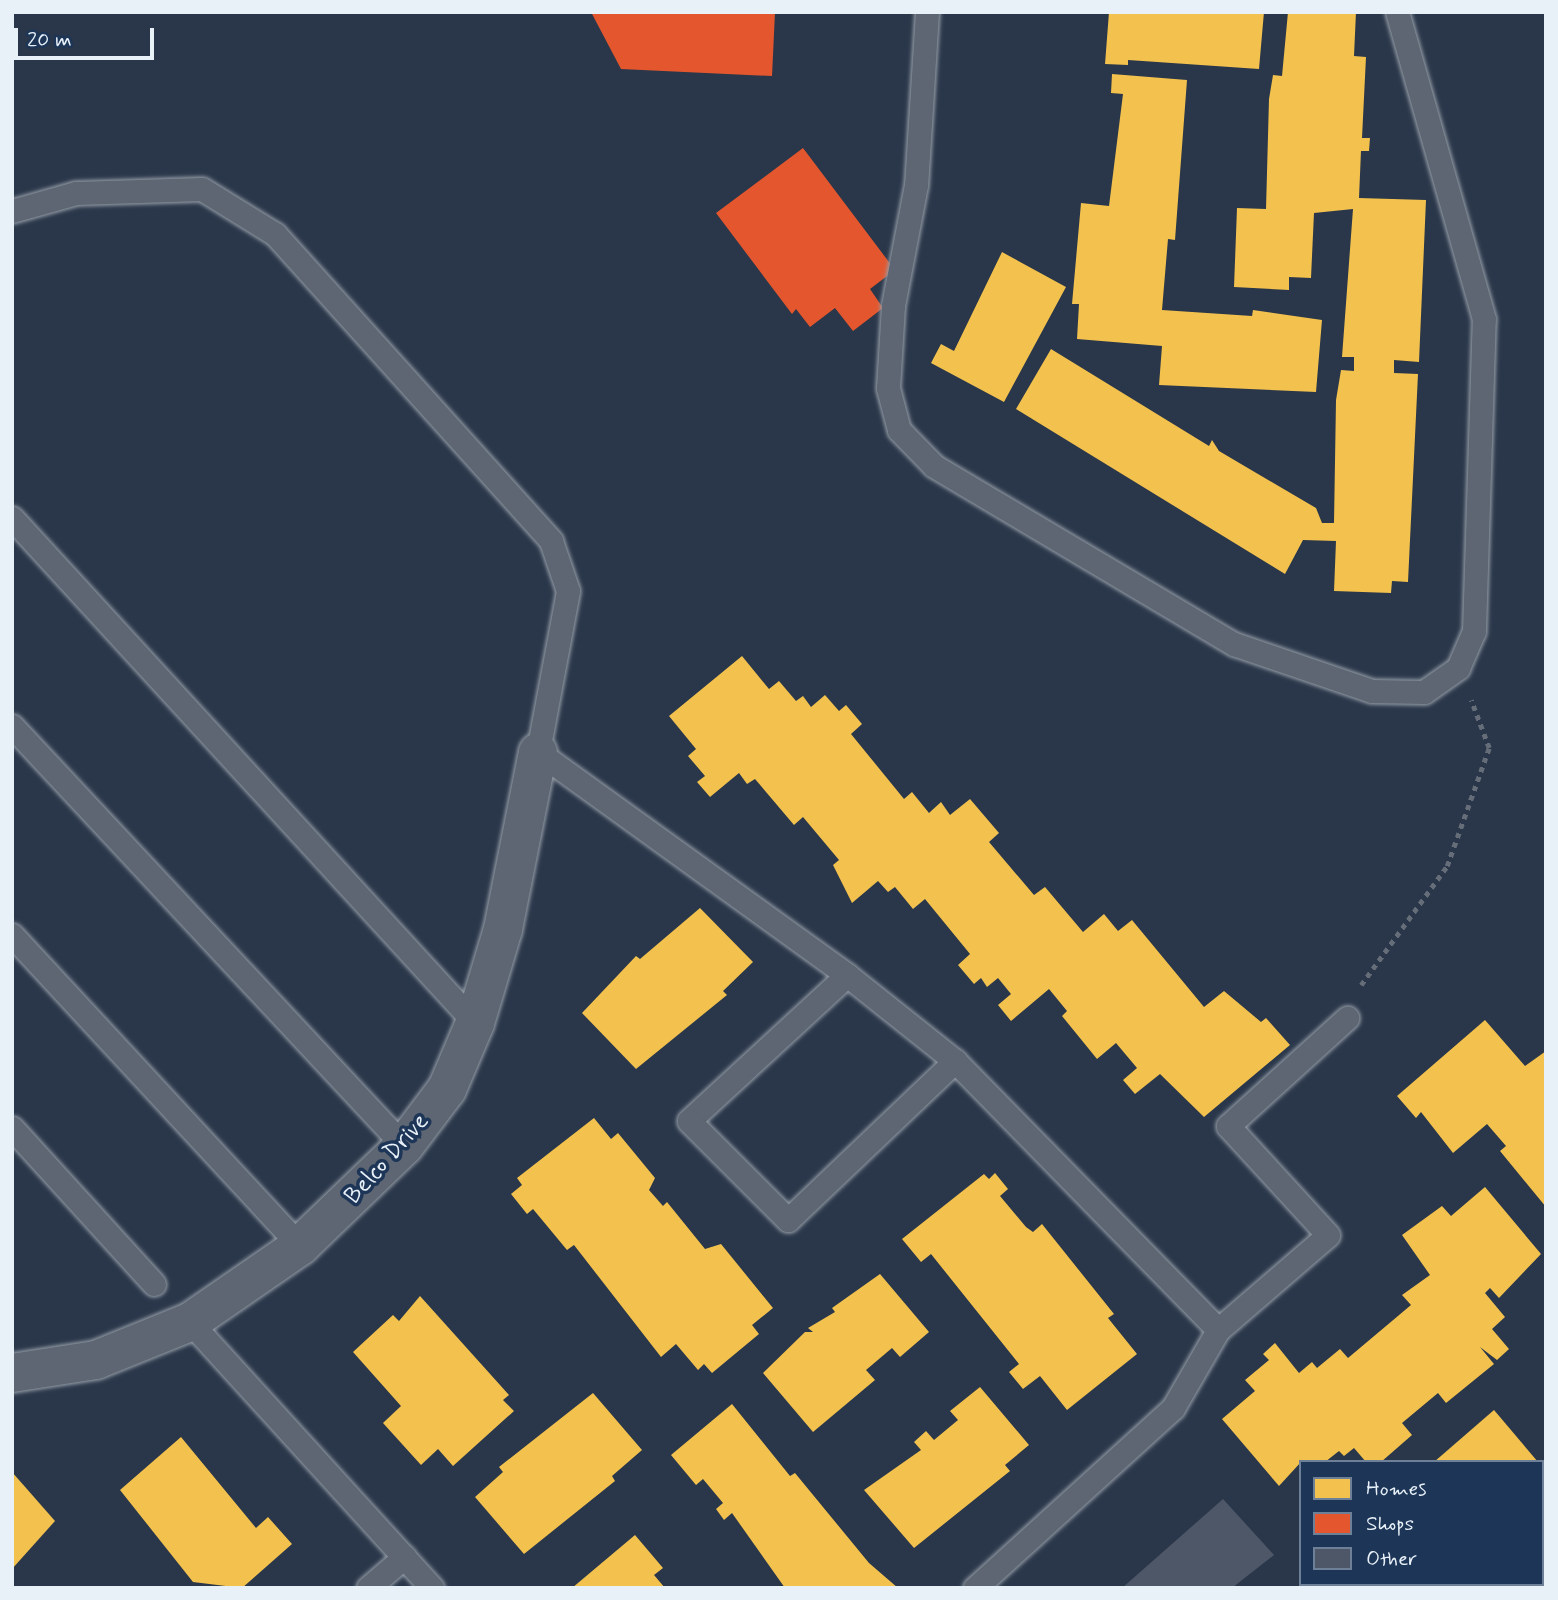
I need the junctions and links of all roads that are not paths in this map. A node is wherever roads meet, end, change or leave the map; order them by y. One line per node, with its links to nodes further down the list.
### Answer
1 (928, 12): 2 (lane)
2 (1397, 12)
3 (12, 211): 6 (lane)
4 (12, 518): 10 (lane)
5 (12, 726): 13 (lane)
6 (538, 752): 8 (lane); 10 (street, Belco Drive)
7 (12, 935): 14 (lane)
8 (847, 975): 11 (lane); 11 (lane)
9 (1347, 1018): 17 (lane)
10 (475, 1023): 13 (street, Belco Drive)
11 (955, 1061): 17 (lane)
12 (12, 1128): 15 (lane)
13 (404, 1146): 14 (street, Belco Drive)
14 (300, 1246): 16 (street, Belco Drive)
15 (154, 1284)
16 (190, 1322): 18 (street, Belco Drive); 19 (lane)
17 (1218, 1330): 22 (lane)
18 (12, 1373)
19 (404, 1557): 20 (lane); 21 (lane)
20 (368, 1588)
21 (432, 1588)
22 (975, 1588)

